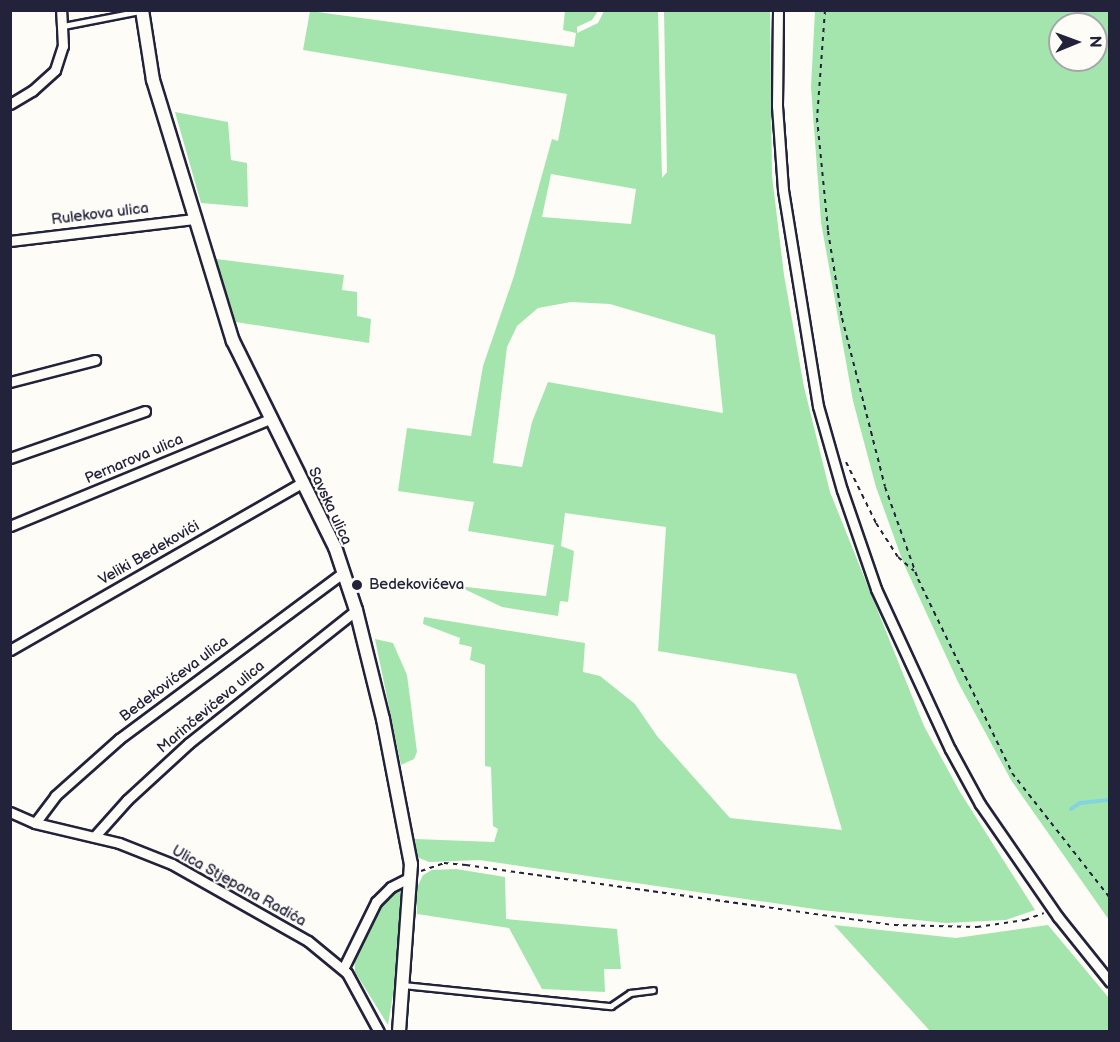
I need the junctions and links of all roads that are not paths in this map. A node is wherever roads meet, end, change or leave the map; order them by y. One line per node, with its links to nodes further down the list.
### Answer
1 (61, 10): 4 (street)
2 (778, 10): 23 (street)
3 (142, 11): 4 (lane); 6 (street, Savska ulica)
4 (63, 26): 5 (street)
5 (10, 104)
6 (194, 219): 7 (street, Rulekova ulica); 11 (street, Savska ulica)
7 (10, 241)
8 (95, 360): 9 (street)
9 (10, 382)
10 (145, 411): 12 (street)
11 (269, 419): 13 (street, Savska ulica); 14 (street, Pernarova ulica)
12 (10, 458)
13 (303, 482): 15 (street, Savska ulica); 17 (street, Veliki Bedekovići)
14 (10, 526)
15 (344, 572): 16 (street, Savska ulica); 19 (street, Bedekovićeva ulica)
16 (356, 610): 20 (street, Marinčevićeva ulica); 21 (street, Savska ulica)
17 (10, 650)
18 (10, 812): 19 (street, Ulica Stjepana Radića)
19 (35, 823): 20 (street, Ulica Stjepana Radića)
20 (94, 837): 22 (street, Ulica Stjepana Radića)
21 (411, 877): 22 (street); 24 (street, Savska ulica)
22 (343, 969): 26 (street, Ulica Stjepana Radića)
23 (1110, 982)
24 (403, 985): 25 (lane); 27 (street, Savska ulica)
25 (653, 990)
26 (379, 1032)
27 (399, 1032)

